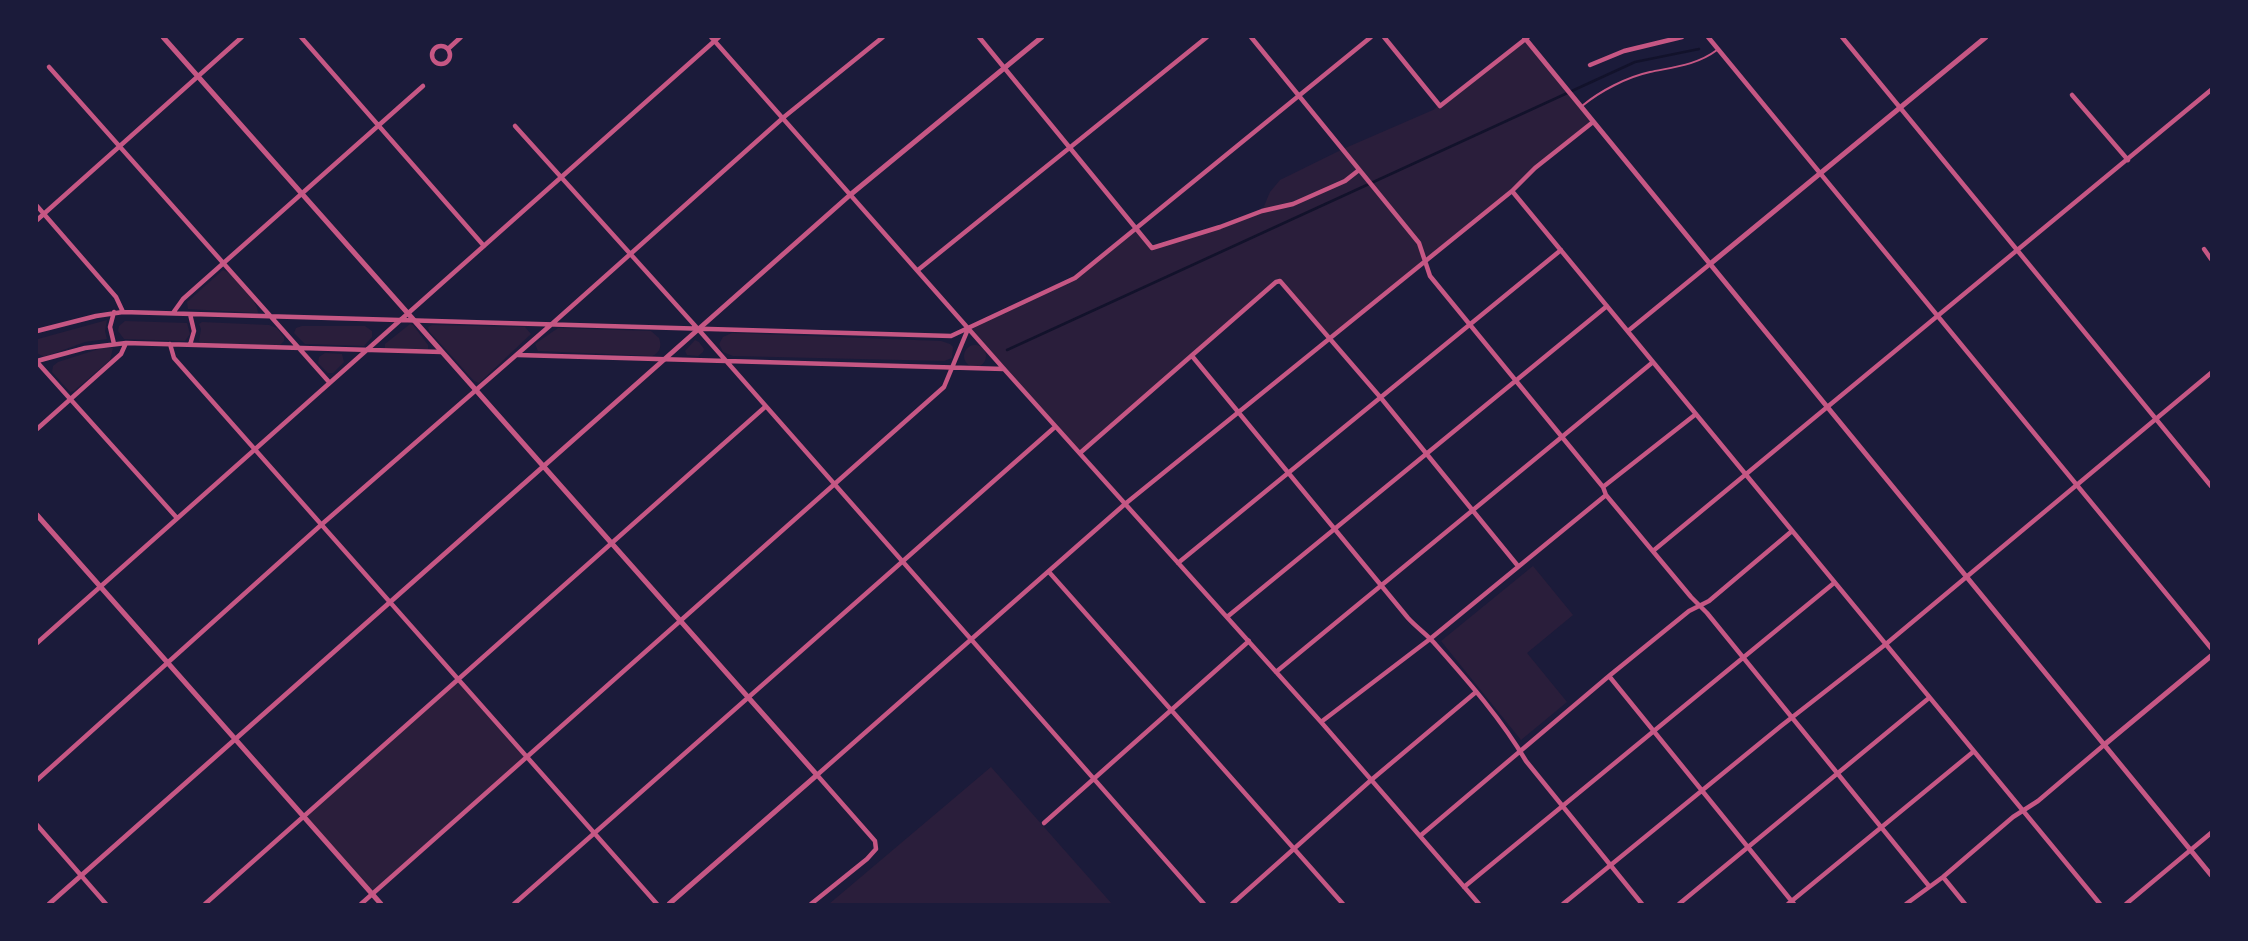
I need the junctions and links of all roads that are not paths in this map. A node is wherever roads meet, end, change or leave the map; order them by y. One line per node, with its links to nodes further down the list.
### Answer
1 (163, 37): 23 (street)
2 (242, 37): 23 (street)
3 (301, 37): 32 (street)
4 (461, 37): 18 (street)
5 (883, 37): 30 (street)
6 (979, 37): 22 (street)
7 (1042, 37): 22 (street)
8 (1206, 37): 35 (street)
9 (1251, 37): 26 (street)
10 (1371, 37): 26 (street)
11 (1384, 37): 12 (street)
12 (1526, 37): 28 (street)
13 (1682, 37): 20 (street)
14 (1708, 37): 19 (street)
15 (1842, 37): 29 (street)
16 (1986, 37): 29 (street)
17 (715, 38): 30 (street); 39 (street)
18 (448, 49): 18 (street)
19 (1718, 49): 28 (lane); 38 (street)
20 (1590, 65)
21 (49, 67): 34 (street)
22 (1004, 67): 35 (street); 42 (street)
23 (198, 77): 34 (street); 41 (street)
24 (423, 86): 32 (street)
25 (2211, 90): 36 (street)
26 (1299, 94): 37 (street); 46 (street)
27 (2073, 95): 36 (street)
28 (1581, 107): 31 (street)
29 (1901, 108): 38 (street); 48 (street)
30 (783, 117): 42 (street); 51 (street)
31 (1594, 121): 40 (street); 55 (street)
32 (379, 126): 41 (street); 47 (street)
33 (515, 126): 39 (street)
34 (120, 145): 44 (street); 54 (street)
35 (1070, 148): 46 (street); 56 (street)
36 (2128, 160): 48 (street)
37 (1360, 170): 46 (street); 53 (street)
38 (1821, 174): 55 (street); 63 (street)
39 (561, 177): 47 (street); 51 (street)
40 (1512, 191): 49 (street); 53 (street)
41 (303, 195): 54 (street); 61 (street)
42 (850, 195): 56 (street); 70 (street)
43 (37, 206): 44 (street)
44 (43, 214): 45 (street); 59 (street)
45 (37, 220)
46 (1136, 227): 69 (street)
47 (484, 246): 61 (street)
48 (2018, 249): 63 (street); 99 (street)
49 (1561, 250): 57 (street); 68 (street)
50 (2204, 250): 52 (street)
51 (629, 254): 67 (street); 70 (street)
52 (2211, 258)
53 (1426, 260): 68 (street); 73 (street)
54 (225, 263): 60 (street); 64 (street)
55 (1710, 264): 72 (street); 96 (street)
56 (918, 270): 69 (street)
57 (1607, 306): 72 (street); 90 (street)
58 (114, 312): 59 (street); 71 (street); 75 (street)
59 (123, 312): 60 (street)
60 (173, 313): 62 (street)
61 (407, 313): 65 (street); 66 (street)
62 (190, 314): 64 (street); 77 (street)
63 (1937, 316): 96 (street); 110 (street)
64 (274, 317): 65 (street); 78 (street)
65 (398, 321): 66 (street); 79 (street)
66 (414, 321): 67 (street); 80 (street)
67 (553, 323): 70 (street); 81 (street)
68 (1469, 325): 90 (street); 93 (street)
69 (969, 327): 70 (street); 87 (street); 88 (street)
70 (698, 329): 83 (street); 85 (street)
71 (37, 331)
72 (1628, 331): 86 (street)
73 (1329, 338): 82 (street); 93 (street); 97 (street)
74 (126, 343): 75 (street); 76 (street); 94 (street)
75 (114, 344): 84 (street)
76 (170, 344): 77 (street); 103 (street)
77 (190, 345): 78 (street)
78 (299, 348): 79 (street); 91 (street)
79 (366, 350): 80 (street); 91 (street)
80 (442, 352): 92 (street)
81 (517, 355): 83 (street); 92 (street)
82 (1192, 356): 97 (street); 105 (street)
83 (664, 359): 85 (street); 106 (street)
84 (37, 361): 94 (street)
85 (726, 362): 87 (street); 95 (street)
86 (1653, 362): 98 (street); 102 (street)
87 (954, 367): 88 (street); 109 (street)
88 (1004, 369): 100 (street)
89 (2211, 373): 99 (street)
90 (1516, 380): 102 (street); 104 (street)
91 (329, 382): 103 (street)
92 (475, 391): 106 (street); 118 (street)
93 (1381, 398): 104 (street); 107 (street)
94 (70, 400): 101 (street); 117 (street)
95 (765, 407): 109 (street); 121 (street)
96 (1826, 407): 108 (street); 127 (street)
97 (1237, 412): 107 (street); 114 (street)
98 (1696, 414): 108 (street); 112 (street)
99 (2156, 418): 110 (street); 111 (street)
100 (1055, 427): 105 (street); 123 (street)
101 (37, 429)
102 (1562, 437): 112 (street); 115 (street)
103 (253, 449): 117 (street); 118 (street)
104 (1426, 453): 115 (street); 119 (street)
105 (1079, 454): 114 (street)
106 (543, 468): 121 (street); 131 (street)
107 (1289, 473): 119 (street); 124 (street)
108 (1745, 474): 120 (street); 122 (street)
109 (834, 484): 123 (street); 134 (street)
110 (2075, 484): 127 (street); 140 (street)
111 (2211, 486)
112 (1603, 487): 113 (street)
113 (1606, 495): 122 (street); 125 (street)
114 (1125, 504): 124 (street); 126 (street)
115 (1472, 510): 125 (street); 129 (street)
116 (37, 515): 130 (street)
117 (177, 518): 130 (street)
118 (321, 525): 131 (street); 143 (street)
119 (1335, 529): 129 (street); 133 (street)
120 (1793, 531): 128 (street); 132 (street)
121 (611, 544): 134 (street); 146 (street)
122 (1653, 551): 132 (street)
123 (901, 561): 135 (street); 148 (street)
124 (1178, 564): 133 (street)
125 (1518, 566): 136 (street)
126 (1049, 572): 135 (street); 150 (street)
127 (1966, 577): 139 (street); 155 (street)
128 (1834, 583): 139 (street); 142 (street)
129 (1382, 585): 136 (street); 144 (street)
130 (100, 587): 138 (street); 143 (street)
131 (389, 604): 146 (street); 154 (street)
132 (1699, 605): 142 (street); 145 (street)
133 (1227, 617): 137 (street)
134 (680, 621): 148 (street); 158 (street)
135 (971, 639): 160 (street); 161 (street)
136 (1430, 639): 147 (street); 152 (street)
137 (1249, 641): 144 (street); 150 (street)
138 (37, 643)
139 (1886, 644): 149 (street); 151 (street)
140 (2211, 648)
141 (2211, 656): 155 (street)
142 (1744, 659): 151 (street); 153 (street)
143 (169, 663): 154 (street); 162 (street)
144 (1276, 672): 152 (street)
145 (1609, 676): 153 (street); 156 (street)
146 (458, 680): 158 (street); 167 (street)
147 (1476, 692): 156 (street); 163 (street)
148 (748, 698): 160 (street); 172 (street)
149 (1929, 698): 157 (street); 159 (street)
150 (1170, 710): 161 (street); 175 (street)
151 (1792, 717): 159 (street); 164 (street)
152 (1321, 722): 163 (street)
153 (1654, 733): 164 (street); 165 (street)
154 (237, 740): 167 (street); 179 (street)
155 (2104, 745): 166 (street); 176 (street)
156 (1521, 752): 165 (street); 173 (street)
157 (1973, 752): 166 (street); 170 (street)
158 (527, 757): 172 (street); 183 (street)
159 (1839, 773): 170 (street); 174 (street)
160 (817, 775): 192 (street); 193 (street)
161 (1095, 779): 168 (street); 194 (street)
162 (37, 780)
163 (1370, 780): 173 (street); 175 (street)
164 (1702, 791): 174 (street); 177 (street)
165 (1562, 806): 177 (street); 182 (street)
166 (2023, 810): 180 (street); 203 (street)
167 (304, 816): 183 (street); 187 (street)
168 (1044, 822)
169 (37, 825): 179 (street)
170 (1882, 826): 181 (street); 184 (street)
171 (2211, 833): 176 (street)
172 (594, 834): 190 (street); 191 (street)
173 (1420, 836): 182 (street)
174 (1748, 847): 184 (street); 200 (street)
175 (1293, 849): 195 (street); 196 (street)
176 (2191, 850): 178 (street); 204 (street)
177 (1609, 865): 198 (street); 199 (street)
178 (2211, 875)
179 (81, 876): 185 (street); 186 (street)
180 (1943, 877): 181 (street); 202 (street)
181 (1929, 886): 201 (street)
182 (1464, 887): 197 (street)
183 (373, 894): 188 (street); 189 (street)
184 (1791, 903)
185 (49, 904)
186 (106, 904)
187 (205, 904)
188 (361, 904)
189 (381, 904)
190 (514, 904)
191 (657, 904)
192 (669, 904)
193 (811, 904)
194 (1204, 904)
195 (1232, 904)
196 (1343, 904)
197 (1479, 904)
198 (1563, 904)
199 (1642, 904)
200 (1679, 904)
201 (1906, 904)
202 (1965, 904)
203 (2100, 904)
204 (2126, 904)

